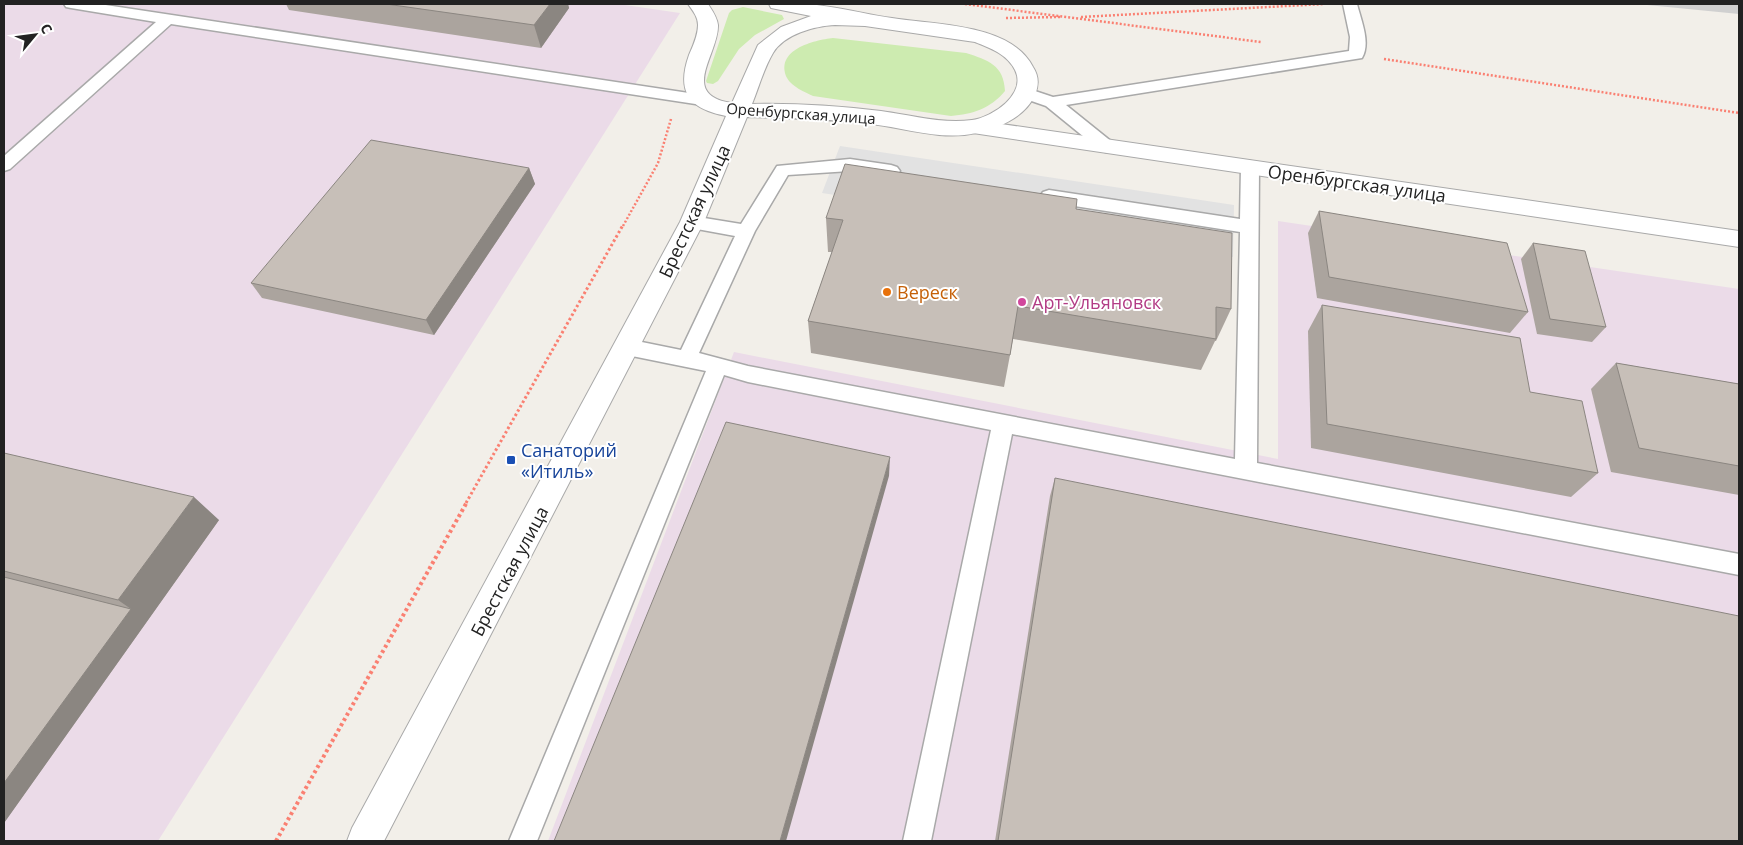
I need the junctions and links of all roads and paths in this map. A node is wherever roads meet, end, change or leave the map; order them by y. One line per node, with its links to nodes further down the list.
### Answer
1 (71, 4): 8 (lane)
2 (698, 4): 14 (street, Оренбургская улица)
3 (778, 4): 9 (street)
4 (965, 4): 7 (path)
5 (1331, 4): 7 (path)
6 (1350, 4): 11 (lane)
7 (1072, 17): 10 (path)
8 (168, 19): 13 (lane); 20 (lane)
9 (864, 20): 12 (street); 16 (street, Брестская улица)
10 (1268, 43)
11 (1356, 55): 15 (lane); 17 (path)
12 (1026, 93): 15 (lane); 18 (street, Оренбургская улица)
13 (675, 96): 14 (lane); 34 (path)
14 (702, 100): 16 (street, Оренбургская улица)
15 (1052, 102): 19 (lane)
16 (739, 110): 18 (street, Оренбургская улица); 24 (street, Брестская улица)
17 (1739, 114)
18 (974, 127): 19 (street, Оренбургская улица)
19 (1106, 146): 21 (street, Оренбургская улица)
20 (4, 165)
21 (1250, 167): 25 (lane); 27 (street, Оренбургская улица)
22 (908, 174): 26 (lane)
23 (1035, 194): 25 (lane)
24 (692, 222): 26 (lane); 28 (street, Брестская улица)
25 (1249, 227): 32 (lane)
26 (746, 231): 29 (lane)
27 (1739, 239)
28 (627, 347): 29 (lane); 35 (street, Брестская улица)
29 (687, 358): 30 (lane)
30 (718, 365): 31 (lane); 36 (lane)
31 (1003, 423): 32 (lane); 37 (lane)
32 (1246, 470): 33 (lane)
33 (1739, 565)
34 (276, 841)
35 (365, 841)
36 (523, 841)
37 (917, 841)

